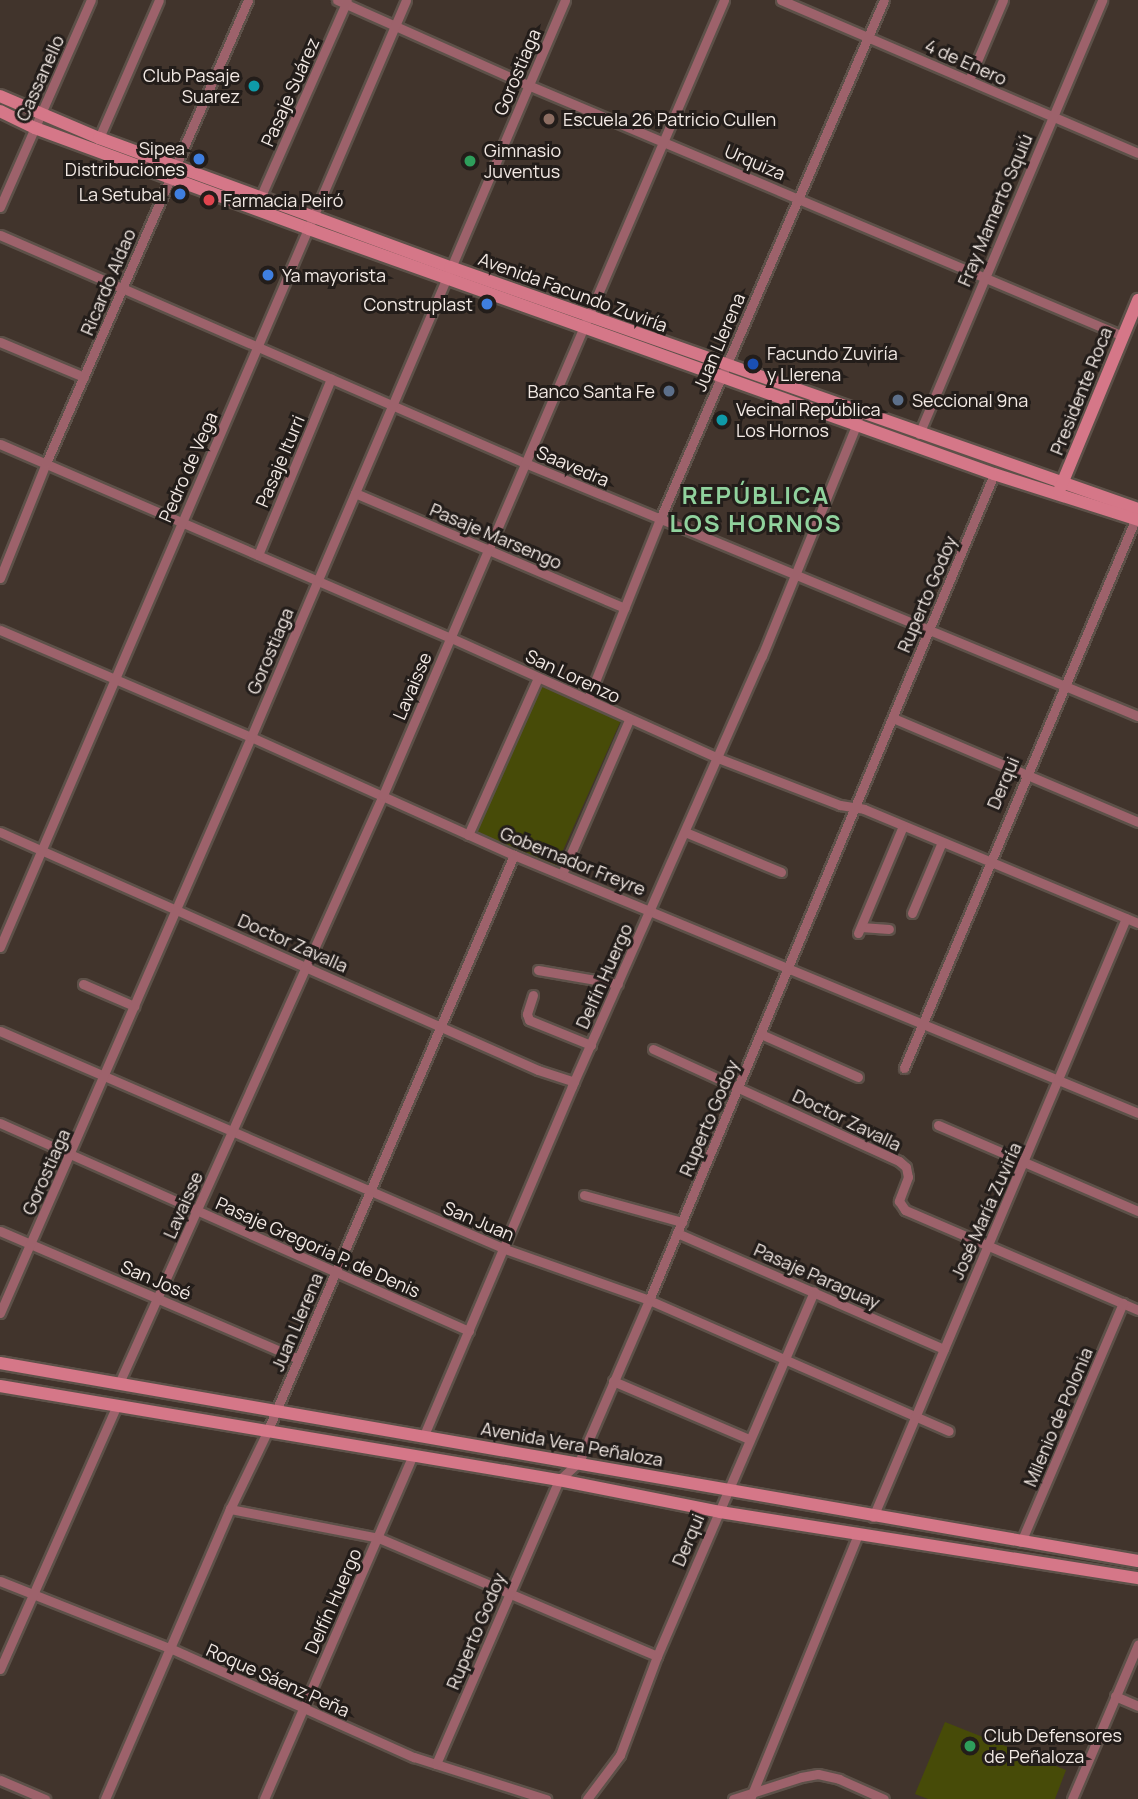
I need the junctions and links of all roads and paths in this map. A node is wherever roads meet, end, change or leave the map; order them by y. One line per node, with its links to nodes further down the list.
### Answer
1 (90, 0): 19 (street, Cassanello)
2 (159, 0): 20 (street)
3 (248, 0): 23 (street, Ricardo Aldao)
4 (406, 0): 12 (street, Pedro de Vega)
5 (565, 0): 15 (street, Gorostiaga)
6 (724, 0): 21 (street, Lavaisse)
7 (781, 0): 13 (street, 4 de Enero)
8 (884, 0): 13 (street, Juan Llerena)
9 (1003, 0): 14 (street)
10 (1102, 0): 18 (street, Fray Mamerto Squiú)
11 (344, 1): 12 (street, Urquiza); 25 (street, Pasaje Suárez)
12 (395, 25): 15 (street, Urquiza); 27 (street, Pedro de Vega)
13 (868, 37): 14 (street, 4 de Enero); 24 (street, Juan Llerena)
14 (969, 80): 18 (street, 4 de Enero)
15 (528, 85): 21 (street, Urquiza); 29 (street, Gorostiaga)
16 (0, 96): 19 (main road, Avenida Facundo Zuviría)
17 (0, 111): 19 (main road, Avenida Facundo Zuviría)
18 (1051, 117): 22 (street, 4 de Enero); 30 (street, Fray Mamerto Squiú)
19 (38, 122): 20 (main road, Avenida Facundo Zuviría); 23 (main road, Avenida Facundo Zuviría); 26 (street, Cassanello)
20 (99, 138): 23 (main road, Avenida Facundo Zuviría)
21 (663, 141): 24 (street, Urquiza); 33 (street, Lavaisse)
22 (1138, 153)
23 (172, 172): 25 (main road, Avenida Facundo Zuviría); 27 (main road, Avenida Facundo Zuviría); 31 (street, Ricardo Aldao)
24 (797, 197): 30 (street, Urquiza); 37 (street, Juan Llerena)
25 (260, 198): 27 (main road, Avenida Facundo Zuviría)
26 (0, 207)
27 (311, 223): 29 (main road, Avenida Facundo Zuviría); 36 (street, Pedro de Vega)
28 (0, 236): 31 (street, Saavedra)
29 (448, 272): 33 (main road, Avenida Facundo Zuviría); 40 (street, Gorostiaga)
30 (983, 277): 34 (street, Urquiza); 42 (street, Fray Mamerto Squiú)
31 (124, 288): 36 (street, Saavedra); 38 (street, Ricardo Aldao)
32 (1138, 300): 34 (main road, Presidente Roca)
33 (587, 321): 37 (main road, Avenida Facundo Zuviría); 45 (street, Lavaisse)
34 (1123, 337): 47 (main road, Presidente Roca)
35 (0, 342): 38 (street)
36 (257, 348): 39 (street, Saavedra); 51 (street, Pedro de Vega)
37 (724, 370): 41 (main road, Avenida Facundo Zuviría); 50 (street, Juan Llerena)
38 (84, 377): 44 (street, Ricardo Aldao)
39 (331, 379): 40 (street, Saavedra); 53 (street, Pasaje Iturri)
40 (392, 405): 45 (street, Saavedra); 48 (street, Gorostiaga)
41 (859, 419): 42 (main road, Avenida Facundo Zuviría); 46 (main road, Avenida Facundo Zuviría); 54 (street, Delfín Huergo)
42 (919, 433): 47 (main road, Avenida Facundo Zuviría)
43 (0, 444): 44 (street, San Lorenzo)
44 (46, 463): 51 (street, San Lorenzo); 55 (street, Ricardo Aldao)
45 (525, 463): 50 (street, Saavedra); 52 (street, Lavaisse)
46 (994, 474): 47 (main road, Avenida Facundo Zuviría); 58 (street, Ruperto Godoy)
47 (1060, 490): 49 (main road, Avenida Facundo Zuviría)
48 (355, 493): 52 (street, Pasaje Marsengo); 56 (street, Gorostiaga)
49 (1137, 516): 63 (street, Derqui)
50 (660, 519): 54 (street, Saavedra); 57 (street, Juan Llerena)
51 (180, 523): 53 (street, San Lorenzo); 62 (street, Pedro de Vega)
52 (489, 549): 57 (street, Pasaje Marsengo); 60 (street, Lavaisse)
53 (258, 555): 56 (street, San Lorenzo)
54 (795, 574): 58 (street, Saavedra); 69 (street, Delfín Huergo)
55 (0, 578)
56 (317, 581): 60 (street, San Lorenzo); 68 (street, Gorostiaga)
57 (625, 608): 64 (street, Juan Llerena)
58 (929, 629): 63 (street, Saavedra); 66 (street, Ruperto Godoy)
59 (0, 630): 62 (street, Gobernador Freyre)
60 (449, 637): 61 (street, San Lorenzo); 71 (street, Lavaisse)
61 (538, 678): 64 (street, San Lorenzo); 77 (street)
62 (115, 679): 68 (street, Gobernador Freyre); 79 (street, Pedro de Vega)
63 (1064, 686): 65 (street, Saavedra); 70 (street, Derqui)
64 (588, 699): 67 (street, San Lorenzo)
65 (1138, 716)
66 (893, 718): 70 (street); 72 (street, Ruperto Godoy)
67 (629, 720): 69 (street, San Lorenzo); 83 (street)
68 (251, 737): 71 (street, Gobernador Freyre); 84 (street, Gorostiaga)
69 (718, 758): 72 (street, San Lorenzo); 76 (street, Delfín Huergo)
70 (1027, 774): 73 (street); 81 (street, Derqui)
71 (383, 795): 77 (street, Gobernador Freyre); 91 (street, Lavaisse)
72 (855, 808): 74 (street, San Lorenzo); 92 (street, Ruperto Godoy)
73 (1138, 822)
74 (902, 826): 78 (street, San Lorenzo); 89 (street)
75 (0, 832): 79 (street, Doctor Zavalla)
76 (685, 832): 82 (street); 85 (street, Delfín Huergo)
77 (468, 835): 80 (street, Gobernador Freyre)
78 (942, 842): 81 (street, San Lorenzo); 86 (street)
79 (41, 851): 84 (street, Doctor Zavalla); 90 (street, Pedro de Vega)
80 (514, 855): 83 (street, Gobernador Freyre); 98 (street, Juan Llerena)
81 (989, 862): 87 (street, San Lorenzo); 99 (street, Derqui)
82 (781, 872)
83 (562, 874): 85 (street, Gobernador Freyre)
84 (177, 909): 91 (street, Doctor Zavalla); 97 (street, Gorostiaga)
85 (650, 909): 92 (street, Gobernador Freyre); 95 (street, Delfín Huergo)
86 (912, 913)
87 (1126, 918): 88 (street, San Lorenzo); 107 (street, José María Zuviría)
88 (1138, 923)
89 (888, 929)
90 (0, 947)
91 (306, 966): 98 (street, Doctor Zavalla); 113 (street, Lavaisse)
92 (787, 969): 99 (street, Gobernador Freyre); 101 (street, Ruperto Godoy)
93 (538, 970): 95 (street)
94 (83, 984): 97 (street)
95 (618, 984): 102 (street, Delfín Huergo)
96 (533, 995): 102 (street)
97 (134, 1006): 105 (street, Gorostiaga)
98 (442, 1025): 108 (street, Doctor Zavalla); 116 (street, Juan Llerena)
99 (923, 1025): 104 (street, Derqui); 107 (street, Gobernador Freyre)
100 (0, 1031): 105 (street, San Juan)
101 (761, 1034): 106 (street); 109 (street, Ruperto Godoy)
102 (591, 1045): 108 (street, Delfín Huergo)
103 (653, 1049): 109 (street, Doctor Zavalla)
104 (904, 1068)
105 (105, 1075): 113 (street, San Juan); 114 (street, Gorostiaga)
106 (858, 1077)
107 (1060, 1080): 110 (street, Gobernador Freyre); 115 (street, José María Zuviría)
108 (574, 1082): 125 (street, Delfín Huergo)
109 (740, 1086): 120 (street, Ruperto Godoy); 124 (street, Doctor Zavalla)
110 (1138, 1113)
111 (0, 1123): 114 (street, Pasaje Gregoria P. de Denis)
112 (938, 1125): 115 (street)
113 (234, 1130): 116 (street, San Juan); 118 (street, Lavaisse)
114 (71, 1154): 118 (street, Pasaje Gregoria P. de Denis); 123 (street, Gorostiaga)
115 (1025, 1161): 119 (street); 124 (street, José María Zuviría)
116 (369, 1191): 125 (street, San Juan); 126 (street, Juan Llerena)
117 (584, 1195): 120 (street)
118 (198, 1210): 126 (street, Pasaje Gregoria P. de Denis); 128 (street, Lavaisse)
119 (1138, 1210)
120 (682, 1222): 122 (street, Ruperto Godoy)
121 (0, 1231): 123 (street, San José)
122 (677, 1233): 127 (street, Pasaje Paraguay); 129 (street, Ruperto Godoy)
123 (31, 1244): 128 (street, San José); 132 (street, Gorostiaga)
124 (986, 1247): 130 (street, Doctor Zavalla); 134 (street, José María Zuviría)
125 (505, 1249): 129 (street, San Juan); 133 (street, Delfín Huergo)
126 (335, 1272): 133 (street, Pasaje Gregoria P. de Denis); 136 (street, Juan Llerena)
127 (814, 1291): 134 (street, Pasaje Paraguay); 135 (street, Derqui)
128 (159, 1298): 136 (street, San José); 138 (street, Lavaisse)
129 (649, 1300): 135 (street, San Juan); 139 (street, Ruperto Godoy)
130 (1123, 1303): 131 (street, Doctor Zavalla); 157 (street, Milenio de Polonia)
131 (1138, 1310)
132 (0, 1313)
133 (469, 1331): 146 (street, Delfín Huergo)
134 (944, 1349): 143 (street, José María Zuviría)
135 (783, 1357): 143 (street, San Juan); 147 (street, Derqui)
136 (298, 1359): 142 (street, Juan Llerena)
137 (0, 1363): 138 (main road, Avenida Vera Peñaloza)
138 (120, 1381): 142 (main road, Avenida Vera Peñaloza)
139 (613, 1381): 147 (street); 149 (street, Ruperto Godoy)
140 (0, 1385): 141 (main road)
141 (117, 1405): 145 (main road); 162 (street)
142 (276, 1410): 145 (street, Juan Llerena); 146 (main road, Avenida Vera Peñaloza)
143 (914, 1415): 144 (street, San Juan); 154 (street, José María Zuviría)
144 (949, 1431)
145 (267, 1432): 148 (main road); 152 (street, Juan Llerena)
146 (424, 1435): 149 (main road, Avenida Vera Peñaloza)
147 (749, 1439): 151 (street, Derqui)
148 (413, 1455): 150 (main road); 156 (street, Delfín Huergo)
149 (579, 1462): 150 (street, Ruperto Godoy); 151 (main road, Avenida Vera Peñaloza)
150 (559, 1480): 153 (main road); 161 (street, Ruperto Godoy)
151 (727, 1492): 153 (street, Derqui); 154 (main road, Avenida Vera Peñaloza)
152 (230, 1509): 156 (street); 164 (street, Juan Llerena)
153 (720, 1512): 155 (main road); 165 (street, Derqui)
154 (873, 1517): 157 (main road, Avenida Vera Peñaloza)
155 (858, 1535): 159 (main road); 172 (street)
156 (379, 1538): 161 (street); 169 (street, Delfín Huergo)
157 (1021, 1542): 158 (main road, Avenida Vera Peñaloza)
158 (1138, 1561)
159 (1138, 1578)
160 (0, 1581): 162 (street, Roque Sáenz Peña)
161 (509, 1593): 165 (street); 170 (street, Ruperto Godoy)
162 (33, 1594): 164 (street, Roque Sáenz Peña); 166 (street)
163 (1138, 1644): 167 (street)
164 (172, 1649): 169 (street, Roque Sáenz Peña); 174 (street, Juan Llerena)
165 (657, 1656): 177 (street, Derqui)
166 (0, 1669)
167 (1115, 1696): 168 (street); 180 (street)
168 (1138, 1706)
169 (301, 1709): 170 (street, Roque Sáenz Peña); 175 (street, Delfín Huergo)
170 (436, 1764): 176 (street, Roque Sáenz Peña)
171 (0, 1780): 173 (street)
172 (751, 1796): 178 (street); 179 (street)
173 (46, 1799)
174 (105, 1799)
175 (264, 1799)
176 (546, 1799)
177 (587, 1799)
178 (733, 1799)
179 (884, 1799)
180 (1072, 1799)

